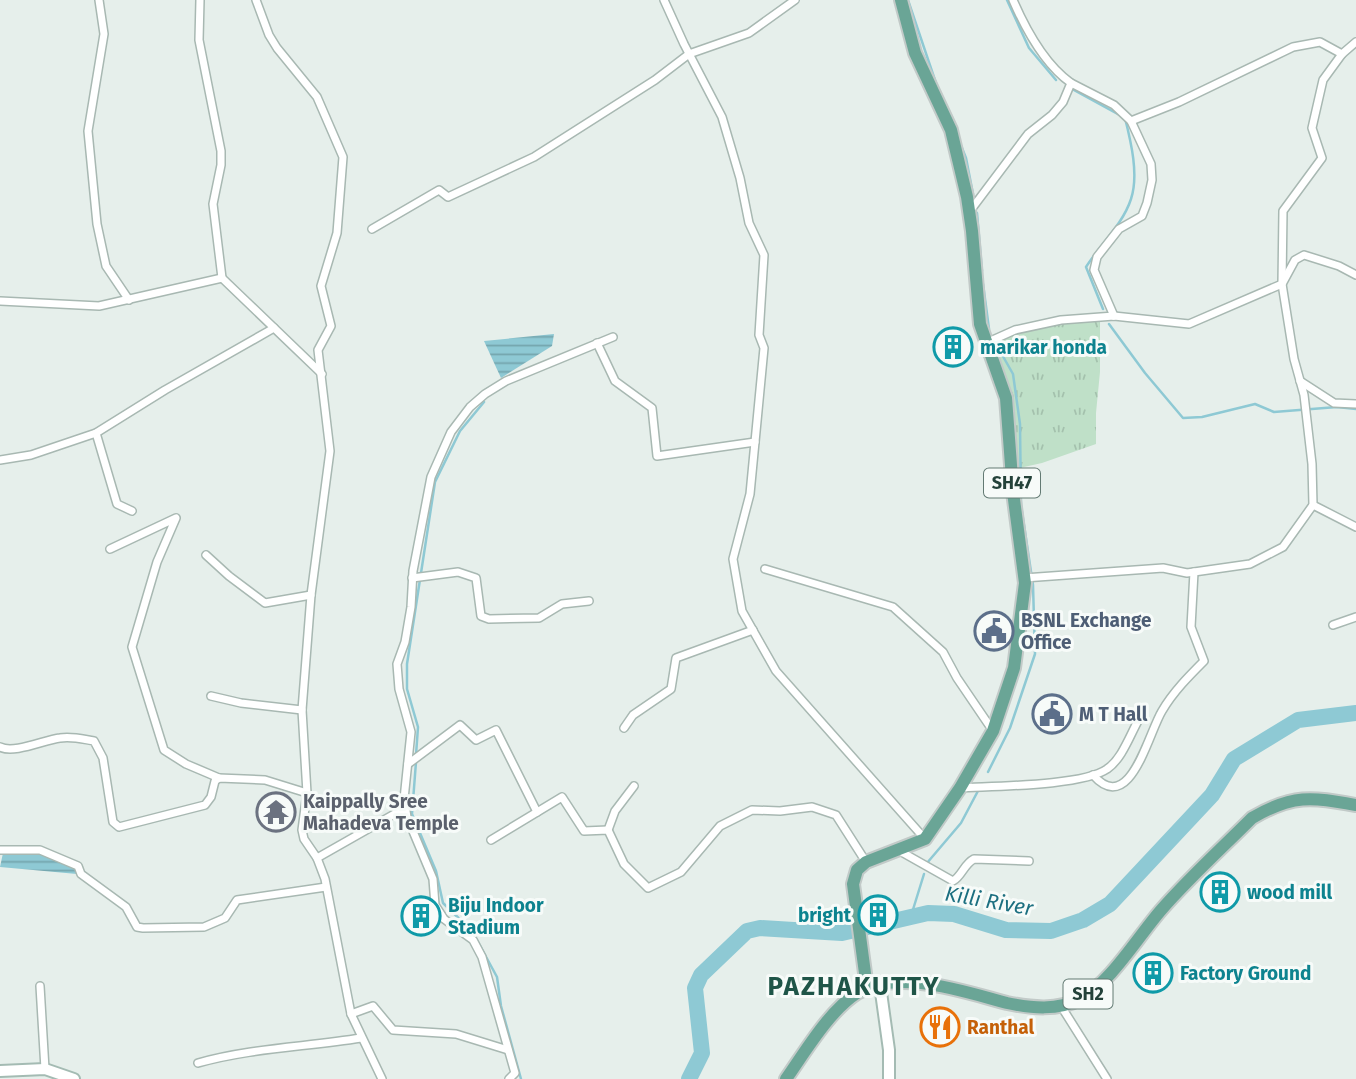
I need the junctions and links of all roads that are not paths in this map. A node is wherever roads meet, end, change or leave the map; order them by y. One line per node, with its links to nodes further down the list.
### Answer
1 (99, 0): 19 (street)
2 (200, 0): 16 (street)
3 (256, 0): 25 (street)
4 (664, 0): 9 (street)
5 (794, 0): 9 (street)
6 (901, 0): 13 (main road, SH47)
7 (1013, 0): 11 (street)
8 (1356, 42): 10 (street)
9 (689, 54): 14 (street); 29 (street)
10 (1342, 54): 12 (street); 17 (street)
11 (1071, 83): 12 (street); 13 (street)
12 (1132, 121): 20 (street)
13 (969, 212): 24 (main road, SH47)
14 (372, 229)
15 (1356, 275): 17 (street)
16 (222, 278): 19 (street); 21 (street)
17 (1282, 284): 20 (street); 26 (street)
18 (0, 300): 19 (street)
19 (129, 300)
20 (1114, 316): 24 (street)
21 (274, 328): 25 (street); 28 (street)
22 (613, 337): 23 (street)
23 (597, 344): 29 (street); 38 (street)
24 (986, 344): 39 (main road, SH47)
25 (322, 375): 40 (street)
26 (1300, 380): 27 (street); 31 (street)
27 (1356, 404)
28 (96, 433): 30 (street); 32 (street)
29 (755, 442): 44 (street)
30 (0, 460)
31 (1313, 505): 33 (street); 37 (street)
32 (132, 512)
33 (1356, 527)
34 (110, 549): 53 (street)
35 (206, 555): 40 (street)
36 (765, 569): 49 (street)
37 (1194, 572): 39 (street); 52 (street)
38 (412, 578): 41 (street); 51 (street)
39 (1024, 578): 49 (main road, SH47)
40 (311, 595): 46 (street)
41 (589, 601)
42 (1356, 617): 43 (street)
43 (1333, 625)
44 (752, 630): 48 (street); 62 (street)
45 (211, 696): 46 (street)
46 (302, 710): 56 (street)
47 (1139, 719): 52 (street)
48 (624, 728)
49 (993, 731): 55 (main road, SH47)
50 (0, 747): 53 (street)
51 (408, 764): 58 (street); 59 (street)
52 (1093, 775): 55 (street)
53 (219, 778): 56 (street)
54 (634, 786): 60 (street)
55 (960, 788): 62 (main road, SH47)
56 (307, 793): 65 (street)
57 (1356, 805): 71 (main road, SH2)
58 (405, 808): 65 (street); 74 (street)
59 (537, 812): 60 (street); 61 (street)
60 (608, 830): 67 (street)
61 (491, 839)
62 (925, 839): 64 (main road)
63 (0, 849): 68 (street)
64 (897, 850): 66 (street); 67 (main road)
65 (317, 858): 68 (street)
66 (1029, 861)
67 (866, 862): 70 (main road)
68 (326, 887): 72 (street)
69 (40, 986): 76 (street)
70 (873, 986): 71 (main road, SH2); 81 (main road); 82 (main road)
71 (1061, 1006): 83 (street)
72 (351, 1014): 73 (street); 74 (street)
73 (361, 1038): 75 (street); 79 (street)
74 (508, 1050): 80 (street)
75 (198, 1063)
76 (45, 1069): 77 (main road); 78 (main road)
77 (0, 1071)
78 (74, 1079)
79 (382, 1079)
80 (509, 1079)
81 (786, 1079)
82 (890, 1079)
83 (1107, 1079)

